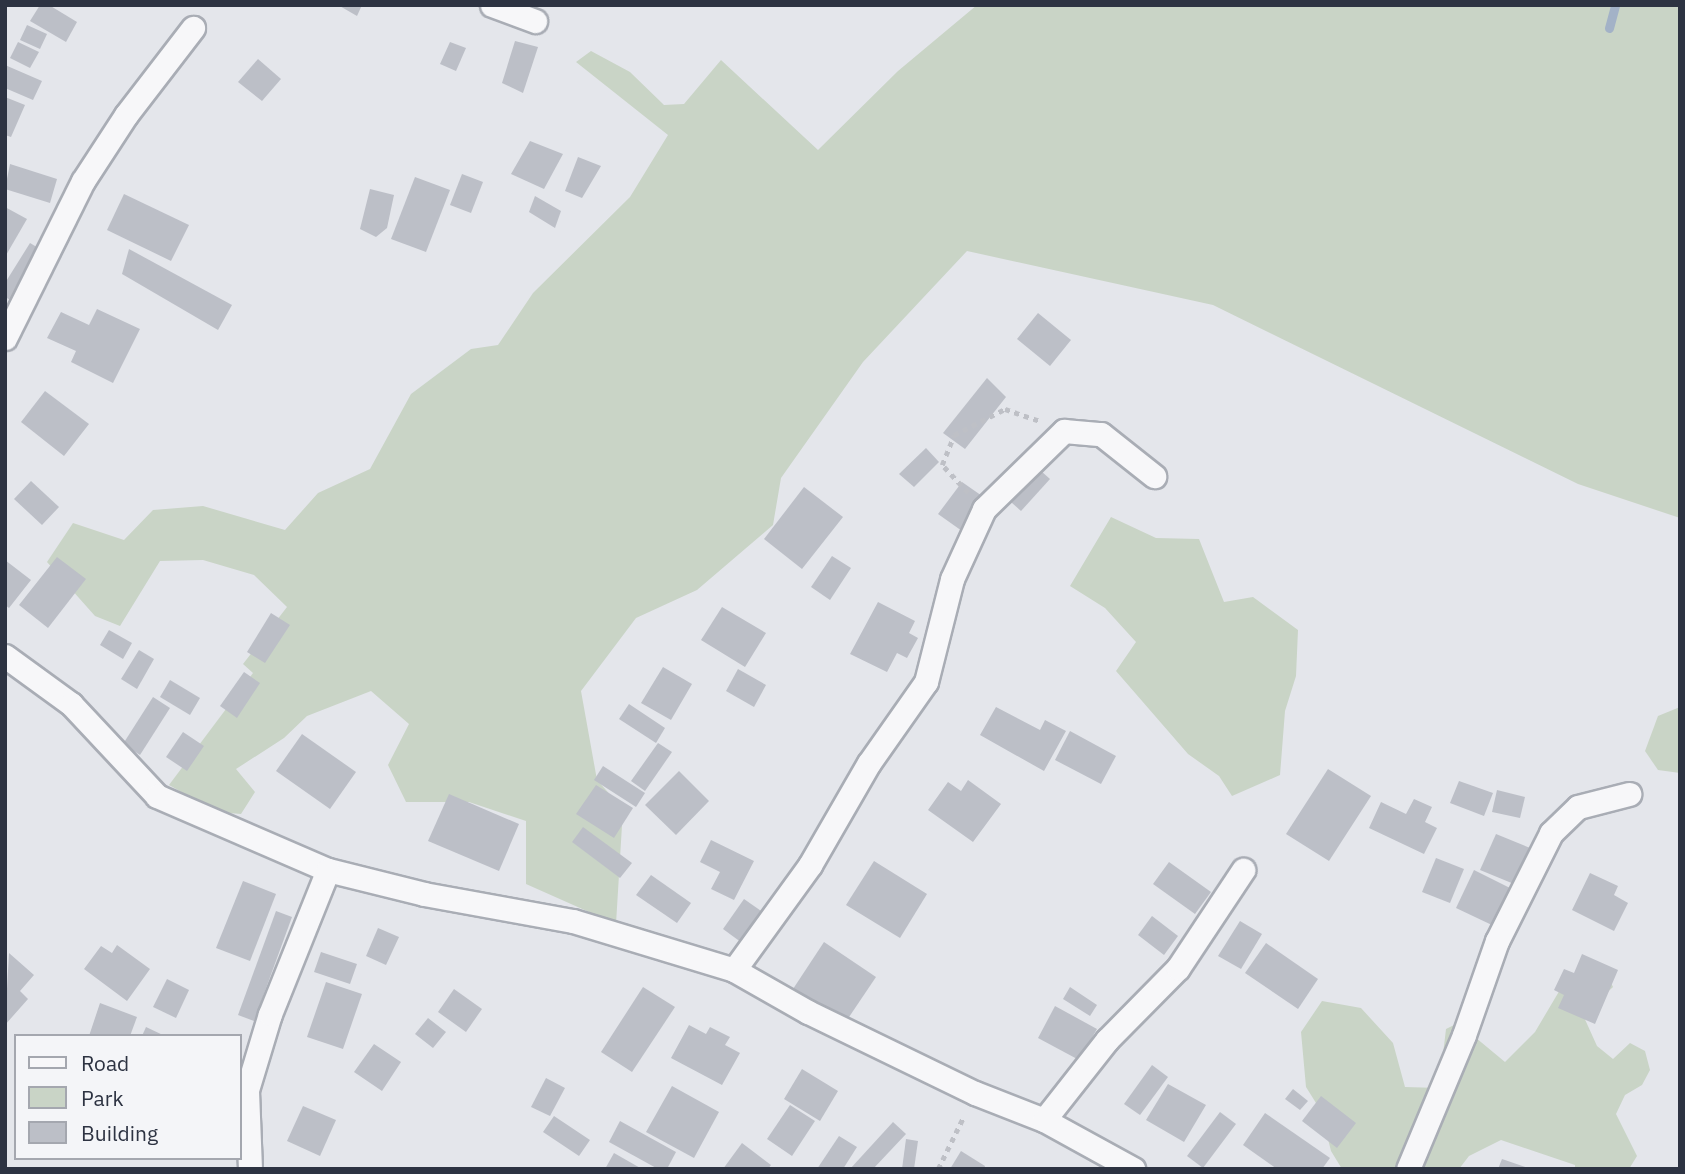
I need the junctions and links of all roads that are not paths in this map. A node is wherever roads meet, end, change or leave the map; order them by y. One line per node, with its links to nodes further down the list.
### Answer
1 (492, 5): 2 (street)
2 (535, 21)
3 (193, 29): 4 (street)
4 (5, 338)
5 (1154, 476): 10 (street)
6 (5, 656): 8 (street)
7 (1629, 794): 14 (street)
8 (328, 870): 10 (street); 12 (street)
9 (1244, 870): 11 (street)
10 (734, 970): 11 (street)
11 (1044, 1121): 13 (street)
12 (250, 1169)
13 (1133, 1169)
14 (1408, 1169)

